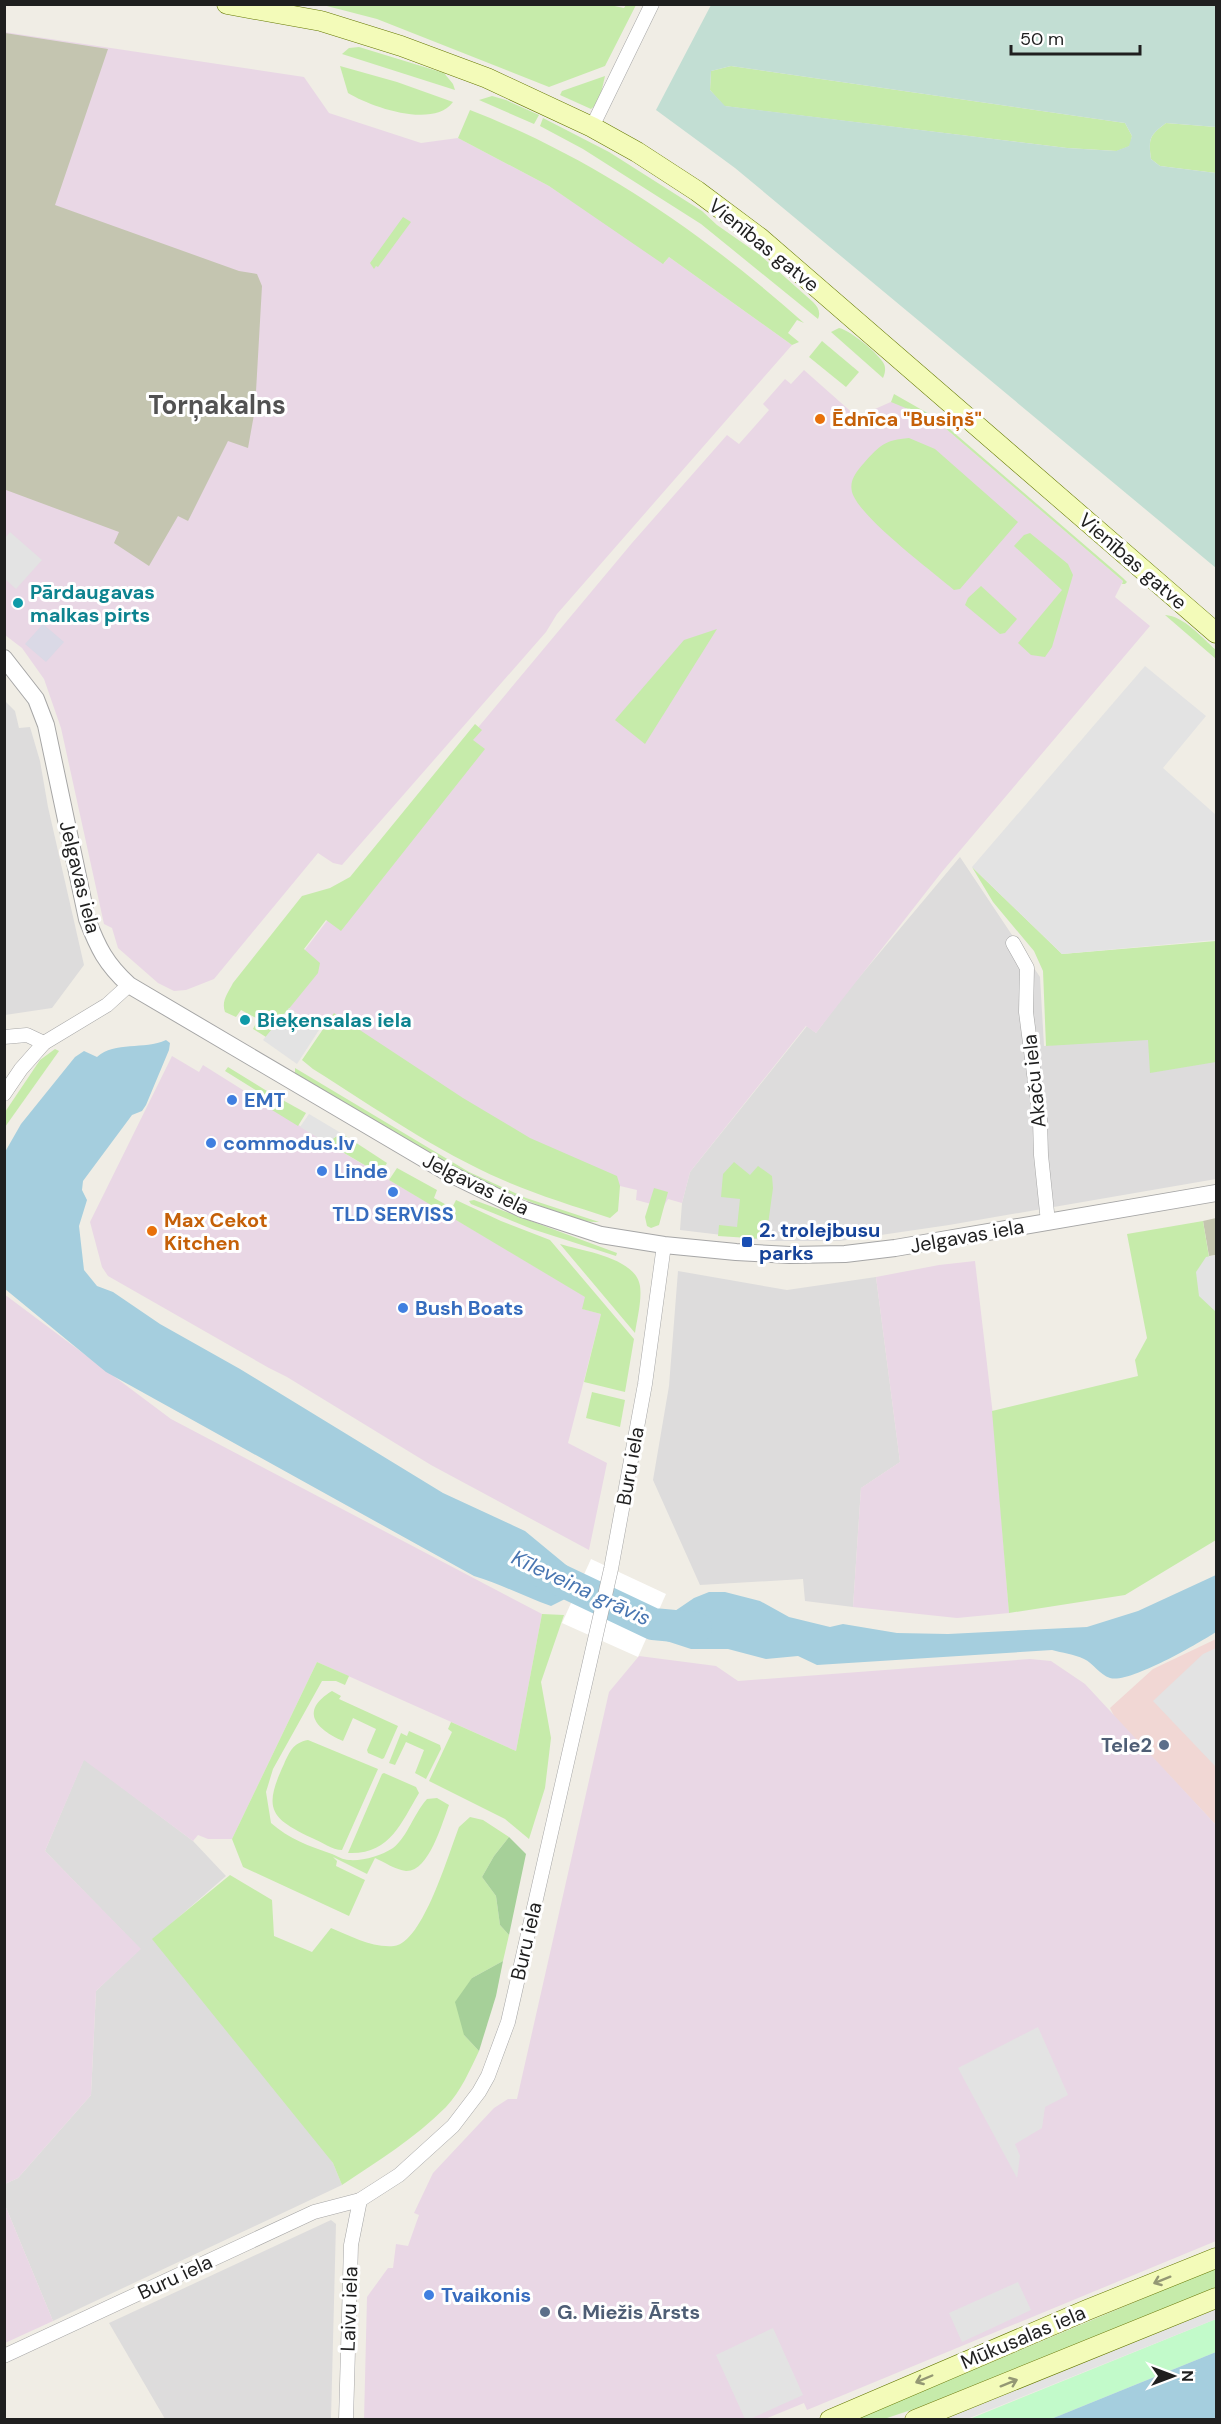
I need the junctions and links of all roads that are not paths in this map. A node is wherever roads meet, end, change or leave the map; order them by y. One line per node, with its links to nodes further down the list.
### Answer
1 (227, 4): 3 (main road, Vienības gatve)
2 (652, 4): 3 (street)
3 (592, 127): 4 (main road, Vienības gatve)
4 (1216, 633)
5 (4, 658): 7 (street, Jelgavas iela)
6 (1013, 943): 12 (street, Akaču iela)
7 (129, 985): 9 (street); 13 (street, Jelgavas iela)
8 (4, 1037): 9 (street)
9 (44, 1044): 10 (street)
10 (4, 1094)
11 (1216, 1193): 12 (street, Jelgavas iela)
12 (1048, 1222): 13 (street, Jelgavas iela)
13 (664, 1245): 14 (street, Buru iela)
14 (360, 2199): 17 (street, Buru iela); 18 (street, Laivu iela)
15 (1216, 2258): 19 (main road, Mūkusalas iela, one-way to 19)
16 (1216, 2298): 20 (main road, Mūkusalas iela, one-way to 16)
17 (4, 2355)
18 (346, 2420)
19 (830, 2420)
20 (915, 2420)

